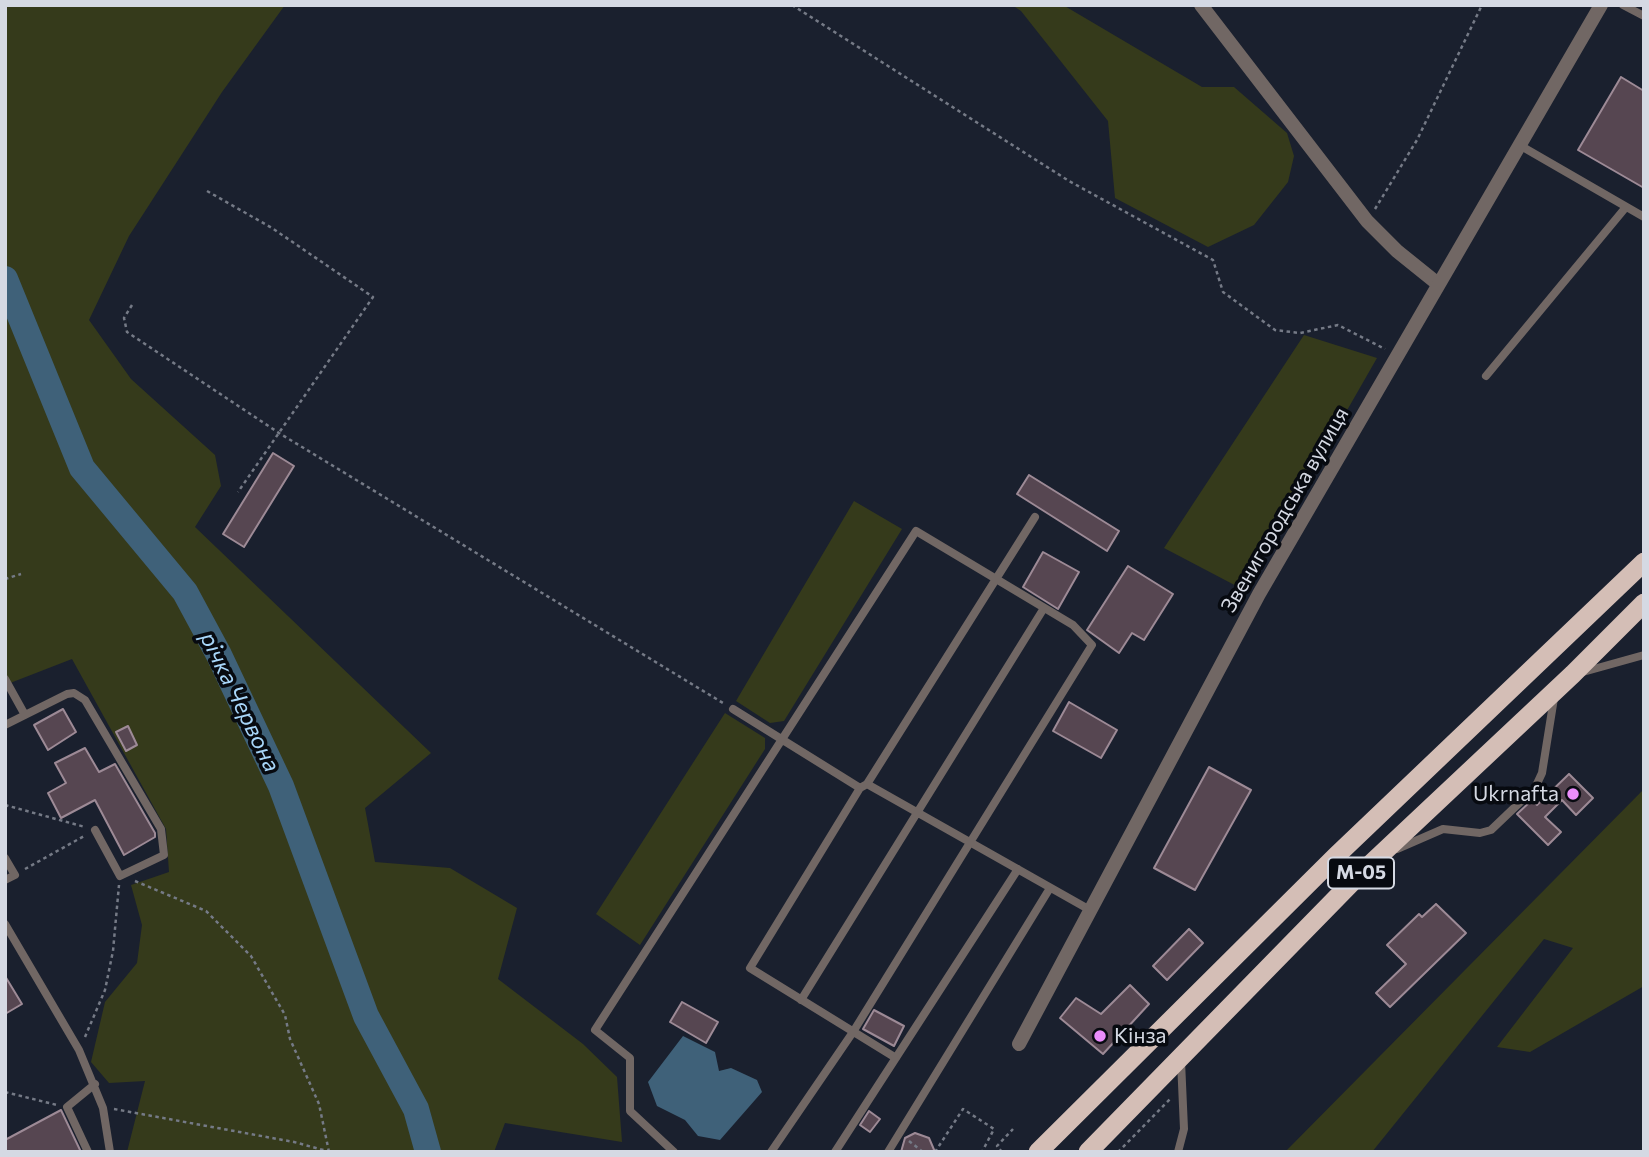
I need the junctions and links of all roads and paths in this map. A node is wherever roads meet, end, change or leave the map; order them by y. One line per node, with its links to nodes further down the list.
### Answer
1 (792, 5): 15 (path)
2 (1201, 5): 6 (street)
3 (1482, 5): 12 (path)
4 (1601, 5): 8 (street, Звенигородська вулиця)
5 (1623, 5): 7 (lane)
6 (1216, 11): 12 (street)
7 (1644, 16)
8 (1521, 146): 10 (lane); 13 (street, Звенигородська вулиця)
9 (207, 191): 17 (path)
10 (1626, 207): 11 (lane); 16 (lane)
11 (1644, 217)
12 (1367, 221): 13 (street)
13 (1438, 284): 15 (street, Звенигородська вулиця)
14 (132, 305): 17 (path)
15 (1398, 355): 46 (street, Звенигородська вулиця)
16 (1486, 376)
17 (279, 433): 18 (path); 30 (path)
18 (239, 492)
19 (1035, 517): 23 (lane)
20 (1644, 562): 72 (highway, М-05)
21 (21, 574): 22 (path)
22 (5, 579)
23 (997, 579): 25 (lane); 33 (lane); 34 (lane)
24 (1644, 603): 27 (highway, М-05)
25 (1044, 608): 36 (lane); 38 (lane)
26 (1644, 655): 27 (lane)
27 (1573, 674): 29 (highway, М-05)
28 (5, 679): 31 (lane)
29 (1555, 691): 40 (highway, М-05); 40 (lane)
30 (733, 709): 33 (lane)
31 (25, 715): 32 (lane); 43 (lane)
32 (5, 725)
33 (784, 741): 34 (lane); 64 (lane)
34 (864, 786): 36 (lane); 48 (lane)
35 (5, 805): 37 (path)
36 (918, 813): 38 (lane); 48 (lane)
37 (95, 830): 42 (path); 43 (lane)
38 (969, 842): 41 (lane); 49 (lane)
39 (5, 858): 42 (lane)
40 (1375, 859): 52 (highway, М-05)
41 (1018, 869): 45 (lane); 53 (lane)
42 (15, 875): 44 (lane)
43 (120, 876): 51 (path); 63 (path)
44 (5, 880)
45 (1050, 888): 46 (lane); 60 (lane)
46 (1090, 910): 50 (street, Звенигородська вулиця)
47 (5, 924): 51 (lane)
48 (801, 1000): 49 (lane)
49 (853, 1032): 53 (lane); 65 (lane)
50 (1019, 1044)
51 (79, 1050): 54 (lane)
52 (1180, 1056): 55 (lane); 73 (highway, М-05)
53 (896, 1058): 66 (lane)
54 (95, 1084): 57 (lane); 58 (lane)
55 (1183, 1085): 74 (path); 75 (lane)
56 (5, 1091): 57 (path)
57 (68, 1107): 61 (lane)
58 (103, 1108): 62 (lane); 63 (path)
59 (1013, 1129): 71 (path)
60 (899, 1134): 67 (lane); 68 (path)
61 (88, 1152)
62 (110, 1152)
63 (329, 1152)
64 (674, 1152)
65 (771, 1152)
66 (835, 1152)
67 (888, 1152)
68 (923, 1152)
69 (935, 1152): 70 (path)
70 (982, 1152)
71 (1002, 1152)
72 (1038, 1152)
73 (1088, 1152)
74 (1118, 1152)
75 (1178, 1152)

